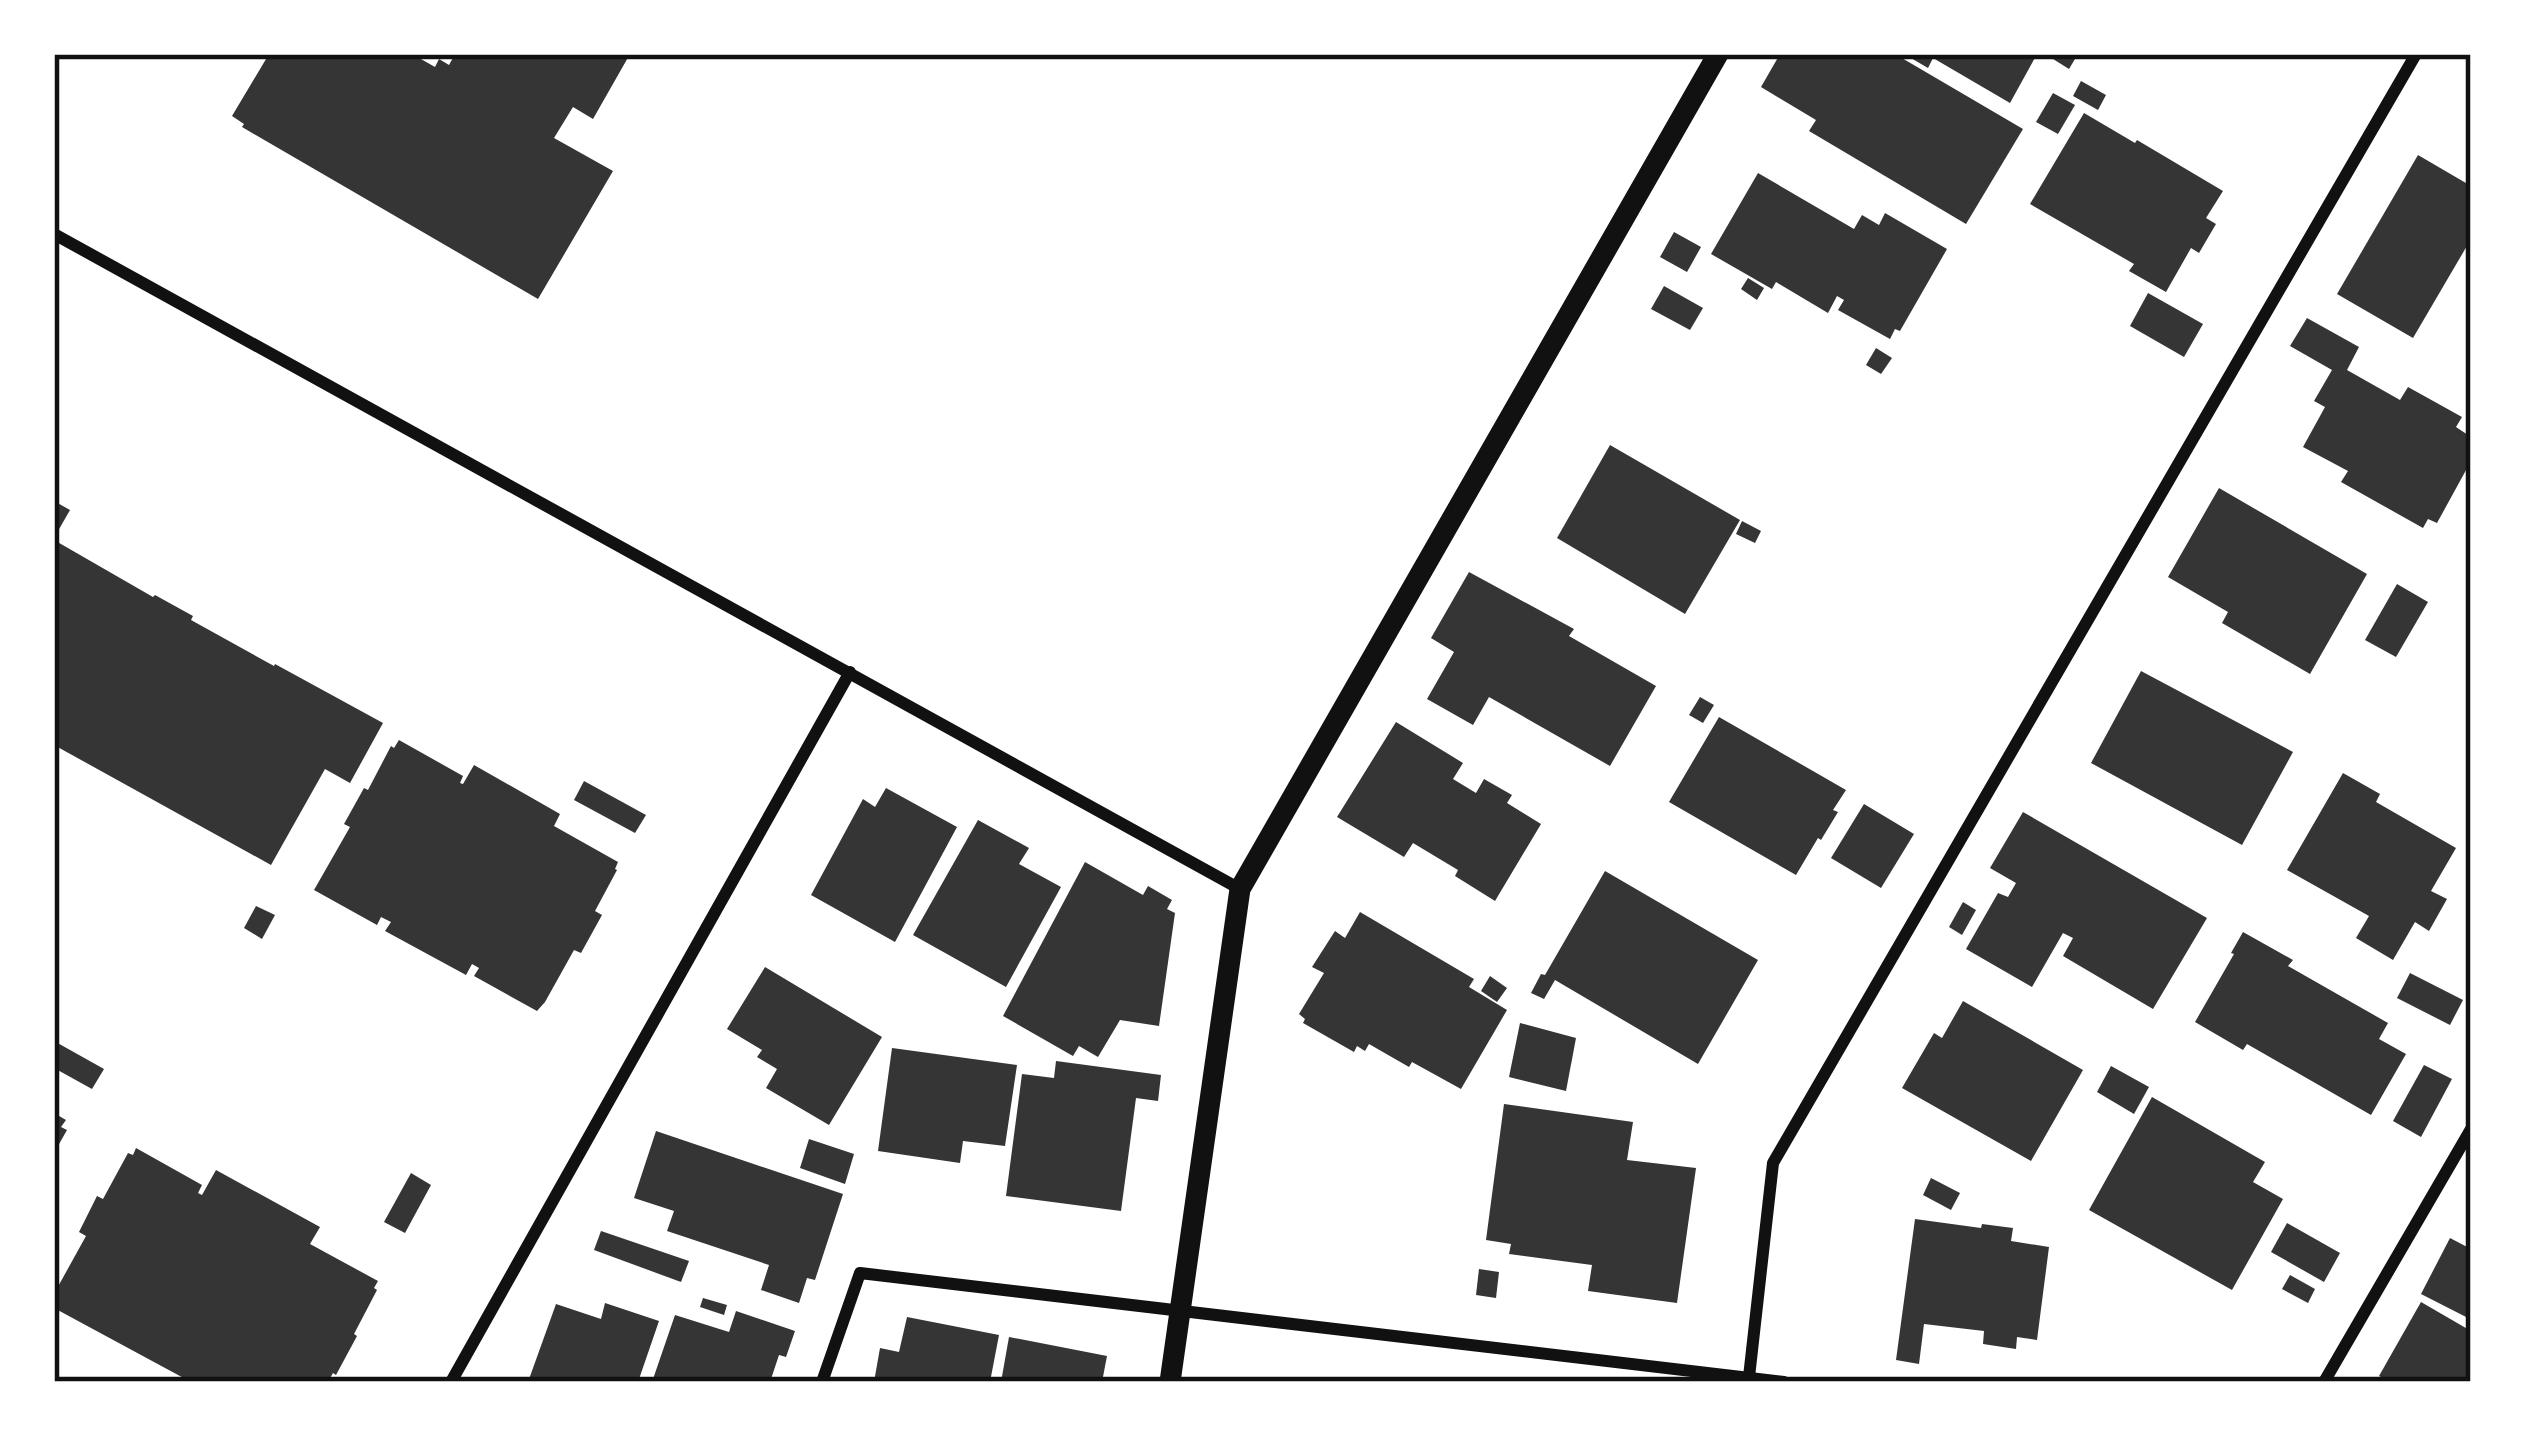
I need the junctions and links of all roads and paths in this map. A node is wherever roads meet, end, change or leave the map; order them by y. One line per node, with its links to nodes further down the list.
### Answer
1 (1718, 54): 5 (street)
2 (2416, 54): 8 (street)
3 (54, 234): 4 (street)
4 (850, 672): 5 (street); 9 (street)
5 (1240, 889): 7 (street)
6 (2471, 1129): 13 (street)
7 (1180, 1309): 8 (street); 10 (street); 11 (street)
8 (1749, 1377): 12 (street)
9 (451, 1382)
10 (822, 1382)
11 (1170, 1382)
12 (1784, 1382)
13 (2324, 1382)

